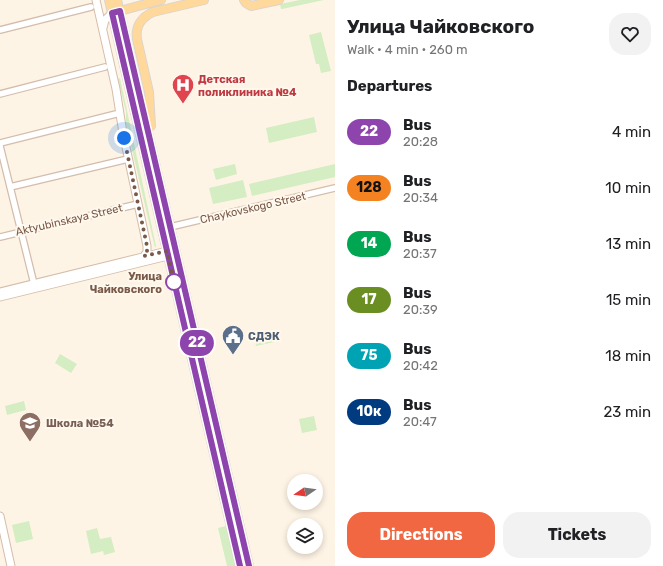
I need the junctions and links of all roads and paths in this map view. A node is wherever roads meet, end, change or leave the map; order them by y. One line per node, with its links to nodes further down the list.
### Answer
1 (96, 0): 10 (main road)
2 (108, 0): 9 (main road)
3 (117, 0): 9 (main road)
4 (161, 0): 9 (main road)
5 (204, 0): 17 (main road)
6 (244, 0): 7 (main road)
7 (279, 0)
8 (91, 7): 11 (street)
9 (116, 12): 10 (main road); 17 (main road); 26 (main road)
10 (103, 29): 14 (main road)
11 (0, 30)
12 (105, 67): 13 (street)
13 (0, 94)
14 (120, 113): 15 (street); 18 (main road)
15 (0, 142)
16 (0, 146): 19 (street)
17 (152, 148): 22 (main road)
18 (128, 159): 19 (street); 21 (main road)
19 (10, 187): 23 (street)
20 (335, 188): 22 (street, Chaykovskogo Street)
21 (138, 204): 23 (street, Aktyubinskaya Street); 27 (main road)
22 (170, 227): 25 (main road)
23 (22, 232): 24 (street, Aktyubinskaya Street); 28 (street)
24 (0, 237)
25 (176, 251): 26 (main road); 34 (main road)
26 (167, 254): 27 (main road); 30 (main road); 33 (main road)
27 (144, 256): 28 (main road)
28 (34, 284): 29 (main road)
29 (0, 292)
30 (0, 297)
31 (0, 520): 32 (main road)
32 (12, 566)
33 (240, 566)
34 (249, 566)

